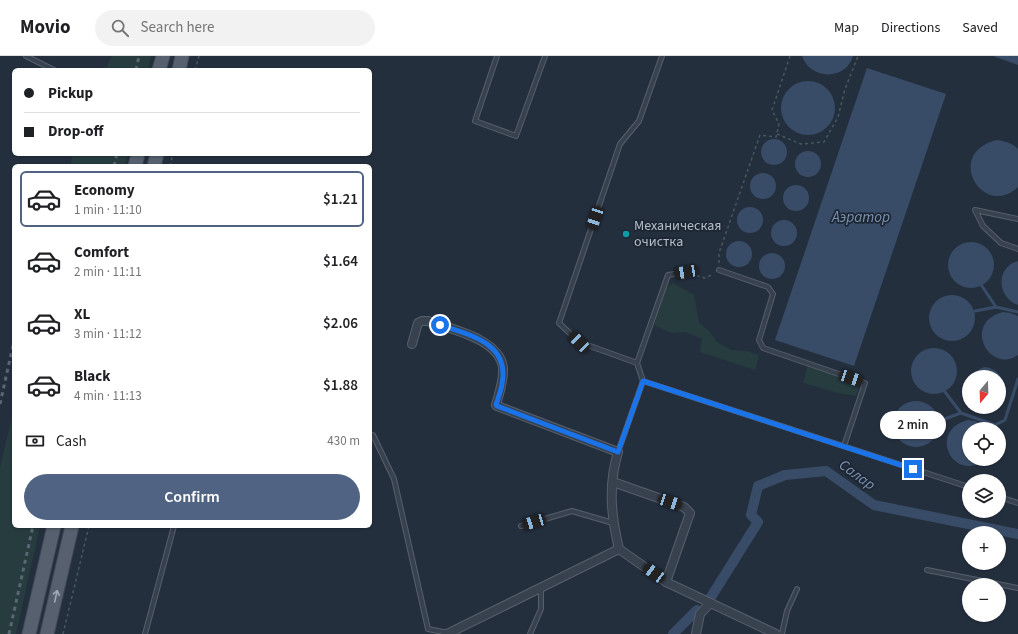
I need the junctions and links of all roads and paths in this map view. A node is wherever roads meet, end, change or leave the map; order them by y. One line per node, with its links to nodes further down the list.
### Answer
1 (26, 56): 10 (lane)
2 (163, 56): 11 (main road)
3 (182, 56): 12 (main road)
4 (199, 56): 13 (path)
5 (497, 56): 6 (lane)
6 (544, 56)
7 (662, 56): 20 (lane)
8 (790, 56): 14 (path)
9 (858, 56): 14 (path)
10 (50, 68)
11 (160, 68)
12 (179, 68)
13 (196, 68)
14 (777, 134): 17 (path)
15 (1018, 219): 16 (lane)
16 (1018, 249)
17 (719, 270): 18 (path); 23 (lane)
18 (686, 272): 20 (lane)
19 (412, 344): 24 (street)
20 (637, 363): 21 (lane)
21 (643, 381): 23 (lane); 24 (lane)
22 (373, 435): 46 (lane)
23 (844, 446): 26 (lane)
24 (618, 452): 25 (street)
25 (613, 482): 29 (street); 37 (street)
26 (962, 485)
27 (1006, 499): 28 (lane)
28 (1018, 503)
29 (613, 523): 30 (lane); 35 (street)
30 (521, 526)
31 (54, 528): 42 (main road)
32 (72, 528): 43 (main road, one-way to 32)
33 (89, 528): 44 (path)
34 (173, 528): 45 (lane)
35 (618, 549): 37 (street); 38 (street)
36 (927, 570): 39 (lane)
37 (666, 582): 41 (street)
38 (540, 588): 46 (street); 47 (lane)
39 (1018, 588)
40 (797, 589): 50 (lane)
41 (710, 603): 48 (street); 49 (street)
42 (29, 634)
43 (47, 634)
44 (64, 634)
45 (146, 634)
46 (448, 634)
47 (530, 634)
48 (696, 634)
49 (776, 634)
50 (782, 634)

